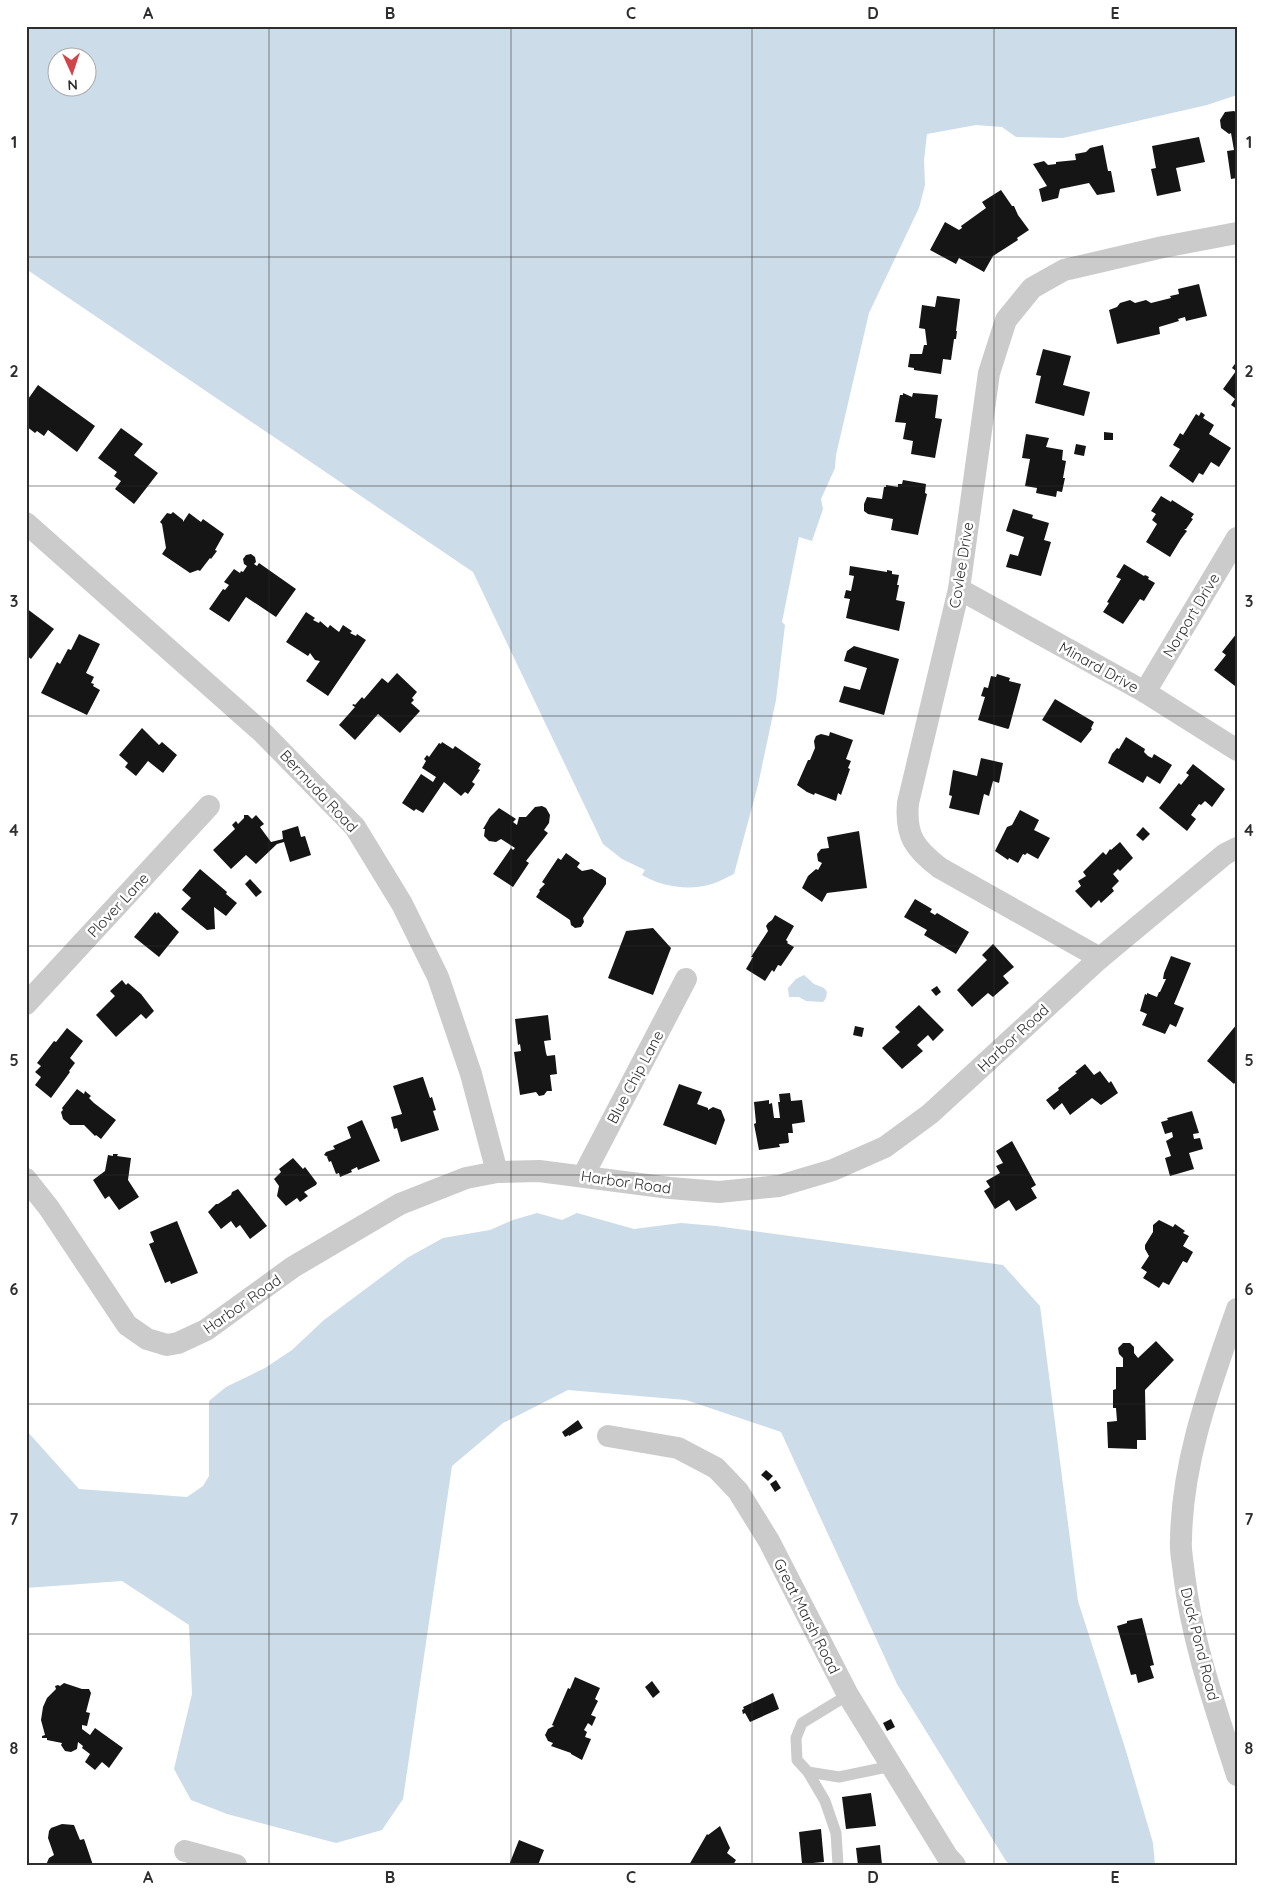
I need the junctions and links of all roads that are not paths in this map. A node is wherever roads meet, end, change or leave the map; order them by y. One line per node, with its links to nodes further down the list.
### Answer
1 (1237, 233): 4 (street, Covlee Drive)
2 (26, 523): 12 (street, Bermuda Road)
3 (1237, 538): 5 (street, Norport Drive)
4 (959, 589): 5 (street, Minard Drive); 9 (street, Covlee Drive)
5 (1145, 692): 6 (street, Minard Drive)
6 (1237, 750)
7 (209, 806): 11 (street, Plover Lane)
8 (1237, 848): 9 (street, Harbor Road)
9 (1100, 958): 13 (street, Harbor Road)
10 (686, 979): 13 (street, Blue Chip Lane)
11 (26, 1004)
12 (497, 1172): 13 (street, Harbor Road); 14 (street, Harbor Road)
13 (583, 1176)
14 (26, 1179)
15 (1237, 1309): 20 (street, Duck Pond Road)
16 (608, 1436): 17 (street, Great Marsh Road)
17 (848, 1695): 18 (street, Great Marsh Road); 19 (lane)
18 (892, 1766): 19 (lane); 24 (street, Great Marsh Road)
19 (808, 1772): 23 (lane)
20 (1237, 1775)
21 (185, 1851): 22 (street)
22 (236, 1865)
23 (838, 1865)
24 (955, 1865)

